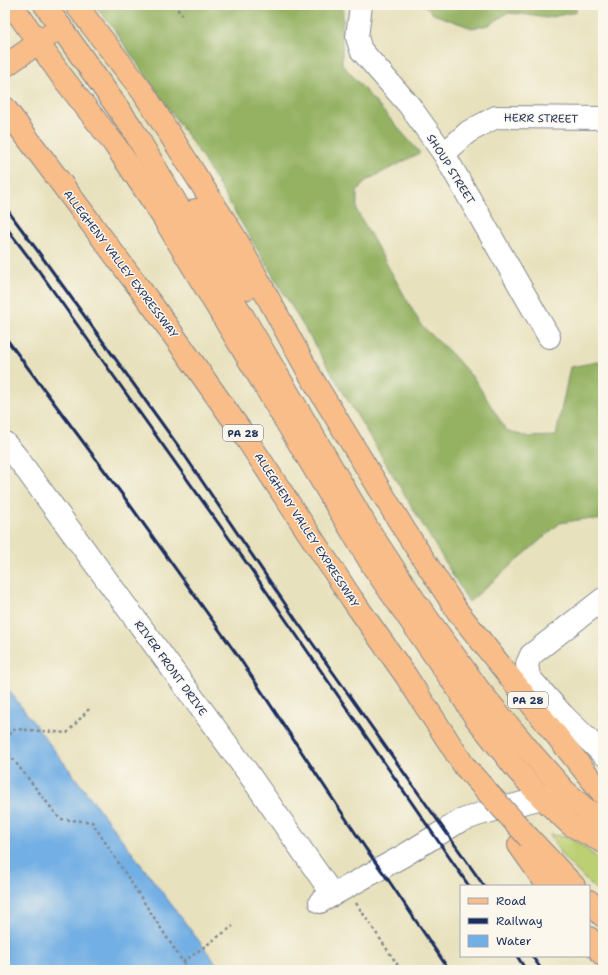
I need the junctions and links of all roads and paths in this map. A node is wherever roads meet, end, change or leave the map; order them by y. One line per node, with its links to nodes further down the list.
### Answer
1 (12, 5): 8 (main road)
2 (45, 5): 7 (main road)
3 (76, 5): 15 (main road, PA 28)
4 (173, 5): 6 (path)
5 (361, 5): 13 (street, SHOUP STREET)
6 (182, 15)
7 (61, 27): 8 (main road); 12 (main road)
8 (39, 43): 9 (main road); 24 (main road)
9 (10, 62)
10 (5, 108): 26 (main road, ALLEGHENY VALLEY EXPRESSWAY / PA 28, bridge)
11 (603, 118): 13 (street, HERR STREET)
12 (132, 128): 15 (main road); 22 (main road)
13 (444, 154): 14 (street, SHOUP STREET)
14 (549, 337)
15 (310, 375): 23 (main road, PA 28)
16 (5, 443): 24 (street, RIVER FRONT DRIVE)
17 (603, 599): 21 (street)
18 (89, 709): 19 (path)
19 (5, 739)
20 (5, 749): 36 (path)
21 (603, 754)
22 (566, 791): 24 (street); 25 (main road)
23 (601, 791)
24 (542, 798): 27 (main road)
25 (603, 819)
26 (522, 839): 28 (main road); 29 (main road, ALLEGHENY VALLEY EXPRESSWAY / PA 28)
27 (603, 842)
28 (547, 885)
29 (573, 885)
30 (356, 902): 38 (path)
31 (590, 902): 32 (main road)
32 (603, 916)
33 (233, 926): 36 (path)
34 (590, 939): 35 (main road)
35 (603, 955)
36 (183, 962): 37 (path)
37 (188, 970)
38 (401, 970)

